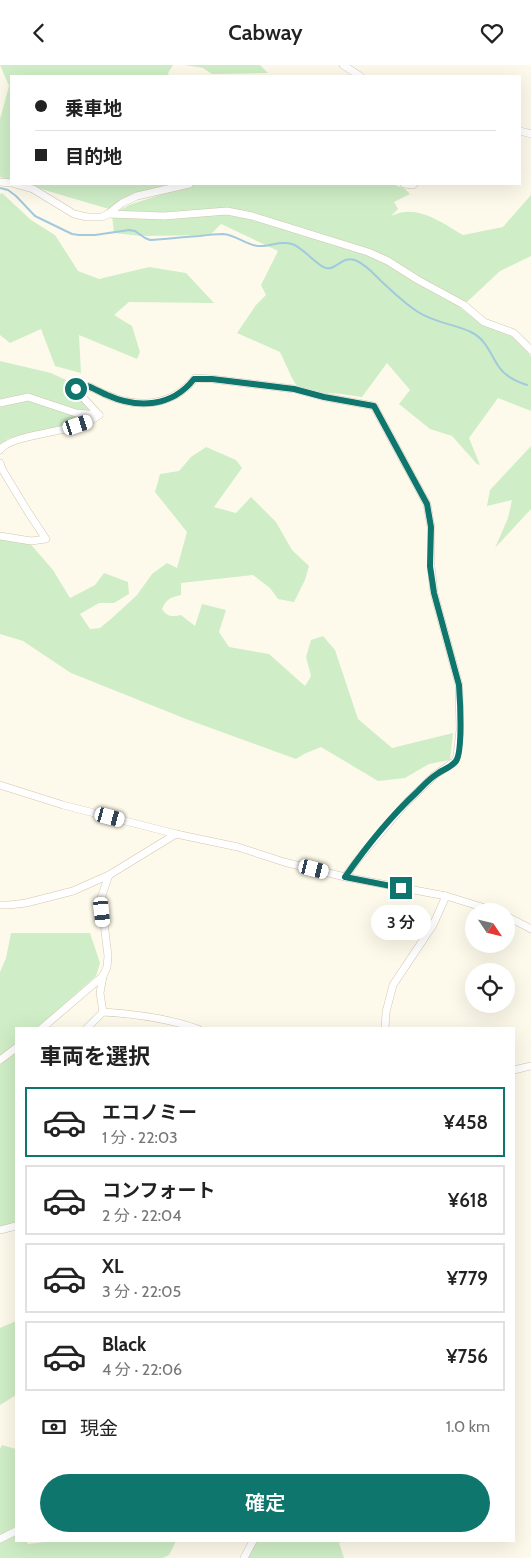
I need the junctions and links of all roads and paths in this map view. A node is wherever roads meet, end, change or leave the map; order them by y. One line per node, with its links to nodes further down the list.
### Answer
1 (343, 65): 2 (street)
2 (358, 75)
3 (19, 185): 5 (street)
4 (185, 185): 5 (street)
5 (108, 214): 6 (street)
6 (531, 351)
7 (0, 403): 8 (street)
8 (99, 415): 9 (street); 15 (street)
9 (0, 449)
10 (0, 463): 11 (street)
11 (0, 536)
12 (0, 785): 13 (street)
13 (176, 834): 14 (street); 15 (street)
14 (109, 875): 18 (street); 21 (street)
15 (345, 877): 16 (street)
16 (446, 897): 17 (street); 26 (street)
17 (467, 903)
18 (0, 905)
19 (515, 921): 20 (street)
20 (531, 929)
21 (103, 976): 22 (street); 23 (street)
22 (103, 1012): 24 (street); 25 (street)
23 (43, 1027)
24 (88, 1027)
25 (193, 1027)
26 (385, 1027)
27 (15, 1049): 28 (street)
28 (0, 1060)
29 (531, 1066): 30 (street)
30 (515, 1070)
31 (15, 1226): 32 (street)
32 (0, 1230)
33 (15, 1532): 34 (street)
34 (0, 1539)
35 (252, 1542): 36 (street)
36 (244, 1558)

